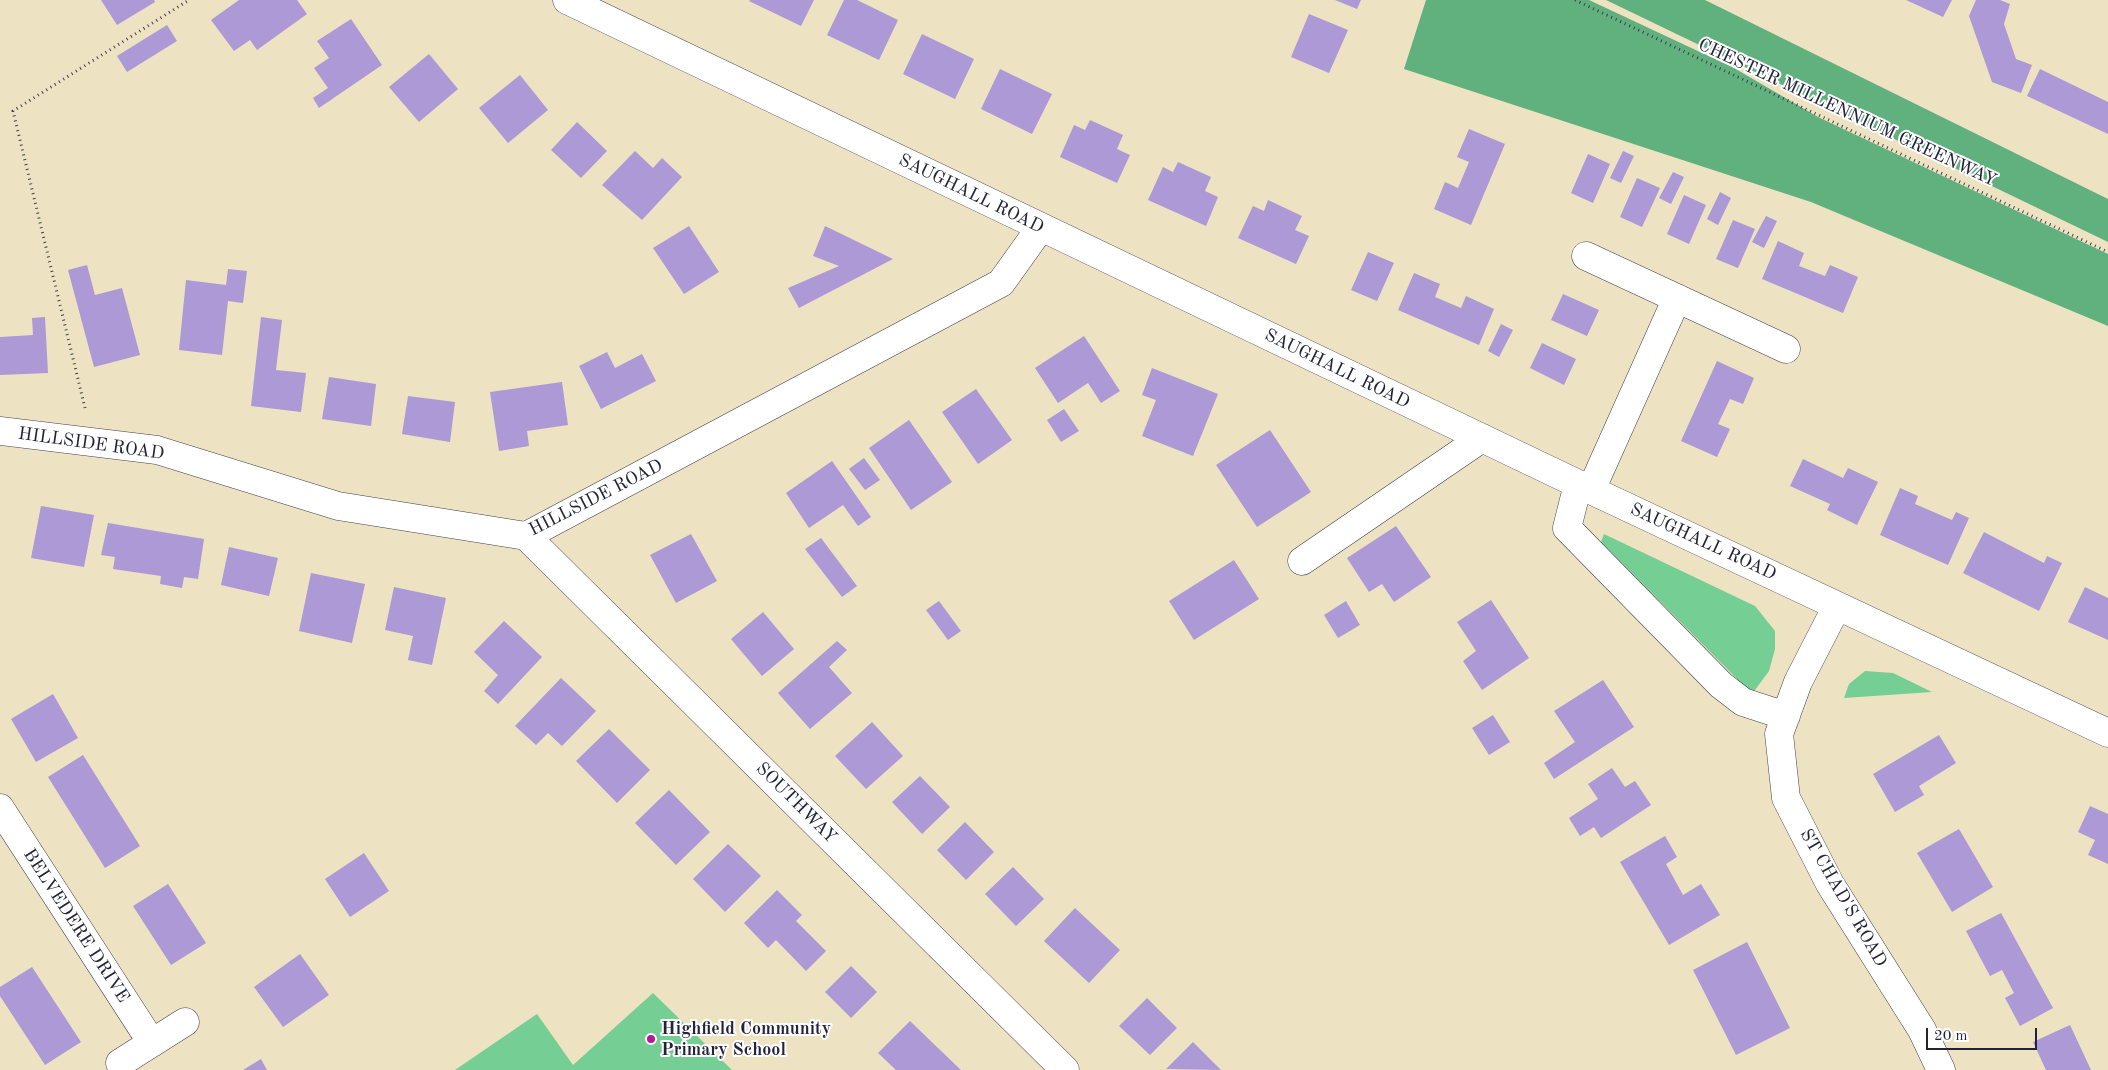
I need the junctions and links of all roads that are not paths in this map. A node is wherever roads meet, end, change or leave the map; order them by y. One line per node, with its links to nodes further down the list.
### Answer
1 (567, 0): 2 (street, SAUGHALL ROAD)
2 (1041, 227): 7 (street, SAUGHALL ROAD); 9 (street, HILLSIDE ROAD)
3 (1586, 256): 4 (street)
4 (1677, 298): 5 (street); 8 (street)
5 (1786, 349)
6 (0, 431): 9 (street, HILLSIDE ROAD)
7 (1482, 438): 8 (street, SAUGHALL ROAD); 10 (street)
8 (1585, 487): 11 (street, SAUGHALL ROAD); 12 (street)
9 (526, 536): 18 (street, SOUTHWAY)
10 (1302, 561)
11 (1837, 606): 12 (street, ST CHAD'S ROAD); 13 (street, SAUGHALL ROAD)
12 (1786, 716): 19 (street, ST CHAD'S ROAD)
13 (2108, 733)
14 (0, 808): 16 (street, BELVEDERE DRIVE)
15 (185, 1022): 16 (street)
16 (152, 1043): 17 (street)
17 (120, 1063)
18 (1065, 1070)
19 (1942, 1070)

